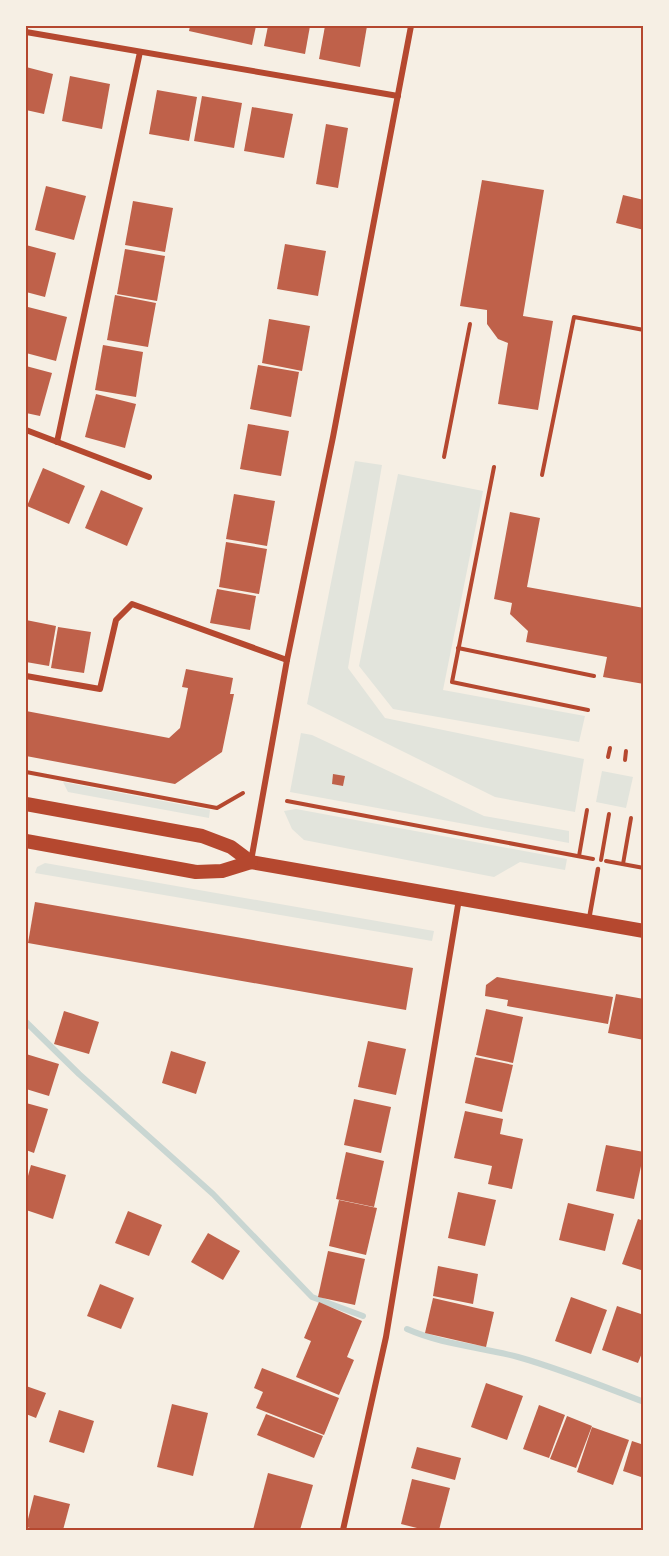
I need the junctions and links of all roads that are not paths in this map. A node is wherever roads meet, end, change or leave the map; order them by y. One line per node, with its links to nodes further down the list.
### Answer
1 (411, 26): 4 (street)
2 (26, 32): 3 (street)
3 (140, 52): 4 (street); 6 (street)
4 (398, 96): 8 (street)
5 (26, 430): 6 (street)
6 (57, 442): 7 (street)
7 (149, 477)
8 (287, 660): 9 (street); 12 (street)
9 (26, 676)
10 (26, 804): 12 (main road)
11 (26, 844): 12 (main road)
12 (251, 862): 14 (main road)
13 (598, 869): 15 (lane)
14 (459, 899): 15 (main road); 17 (street)
15 (588, 922): 16 (main road)
16 (644, 931)
17 (343, 1530)

